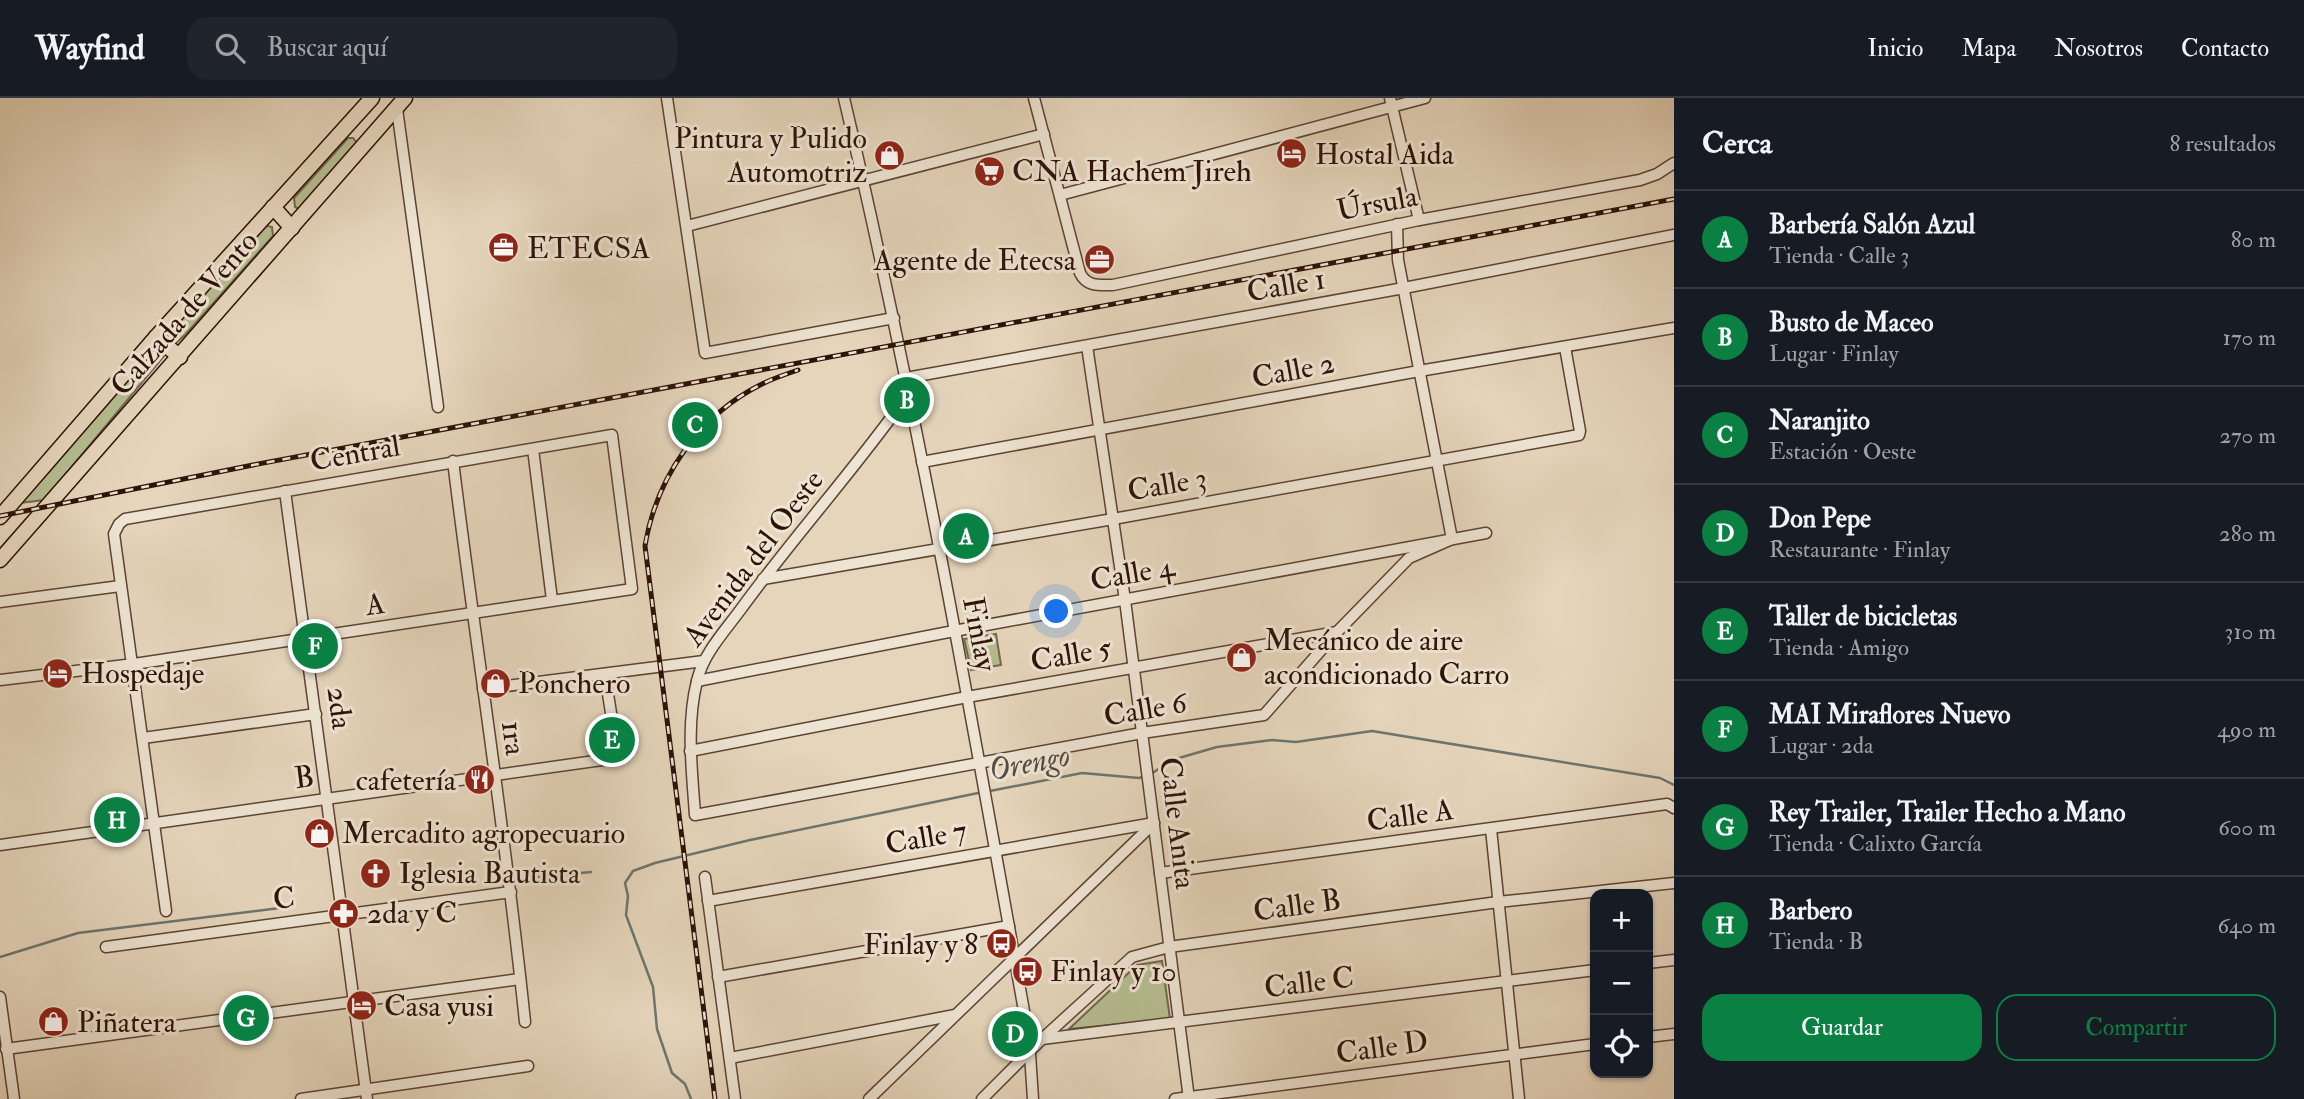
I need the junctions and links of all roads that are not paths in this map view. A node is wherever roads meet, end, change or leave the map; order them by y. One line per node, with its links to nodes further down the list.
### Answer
1 (372, 98): 12 (main road, Calzada de Vento)
2 (667, 98): 15 (street)
3 (844, 98): 10 (street, Finlay)
4 (1034, 98): 8 (street)
5 (1425, 98): 6 (street)
6 (1391, 102): 11 (street); 13 (street)
7 (401, 103): 16 (main road, Calzada de Vento); 28 (street)
8 (1044, 134): 10 (street); 11 (street)
9 (1674, 163): 13 (street, Úrsula)
10 (863, 180): 15 (street); 19 (street, Finlay)
11 (1060, 195): 14 (street, Úrsula)
12 (272, 207): 16 (main road); 21 (main road, Calzada de Vento)
13 (1419, 220): 14 (street, Úrsula)
14 (1397, 224): 18 (street)
15 (687, 226): 19 (street)
16 (292, 228): 24 (main road, Calzada de Vento)
17 (1674, 235): 18 (street, Calle 1)
18 (1404, 288): 22 (street, Calle 1); 25 (street)
19 (894, 318): 26 (street, Finlay)
20 (1674, 328): 23 (street, Calle 2)
21 (156, 337): 24 (main road); 35 (main road, Calzada de Vento)
22 (1087, 346): 26 (street, Calle 1); 29 (street, Calle Anita)
23 (1564, 347): 25 (street, Calle 2); 31 (street, Calle 3)
24 (180, 357): 40 (main road, Calzada de Vento)
25 (1419, 372): 29 (street, Calle 2); 31 (street)
26 (906, 378): 27 (street, Finlay)
27 (909, 393): 33 (street, Finlay); 41 (street, Avenida del Oeste)
28 (438, 407)
29 (1100, 431): 33 (street, Calle 2); 36 (street, Calle Anita)
30 (533, 449): 32 (street, Central); 43 (street, Central); 44 (street)
31 (1438, 459): 36 (street, Calle 3); 38 (street)
32 (453, 461): 34 (street, Central); 47 (street, 1ra)
33 (922, 462): 39 (street, Finlay)
34 (285, 491): 42 (street, Central); 50 (street, 2da)
35 (0, 517)
36 (1113, 519): 39 (street, Calle 3); 45 (street, Calle Anita)
37 (1486, 533): 38 (street)
38 (1452, 539): 45 (street, Calle 4); 49 (street, Calle 6)
39 (940, 549): 41 (street, Calle 3); 48 (street, Finlay)
40 (0, 560)
41 (763, 579): 51 (street, Avenida del Oeste)
42 (120, 586): 46 (street); 52 (street)
43 (632, 589): 44 (street, A)
44 (552, 600): 47 (street, A)
45 (1125, 600): 48 (street, Calle 4); 53 (street, Calle Anita)
46 (0, 601)
47 (472, 615): 50 (street, A); 57 (street, 1ra)
48 (954, 631): 56 (street, Calle 4); 58 (street, Finlay)
49 (1338, 632): 53 (street, Calle 5); 60 (street, Calle 6)
50 (306, 639): 52 (street, A); 59 (street, 2da)
51 (704, 661): 54 (street); 56 (street, Avenida del Oeste)
52 (134, 664): 55 (street, A); 61 (street)
53 (1134, 667): 58 (street, Calle 5); 60 (street, Calle Anita)
54 (605, 674): 57 (street); 64 (street, B)
55 (0, 680)
56 (697, 681): 62 (street, Avenida del Oeste)
57 (483, 688): 64 (street, 1ra)
58 (967, 698): 62 (street, Calle 5); 63 (street, Finlay)
59 (316, 714): 61 (street); 65 (street, 2da)
60 (1142, 733): 63 (street, Calle 6); 69 (street, Calle Anita)
61 (144, 738): 68 (street)
62 (690, 751): 67 (street, Avenida del Oeste)
63 (979, 764): 67 (street, Calle 6); 72 (street, Finlay)
64 (494, 776): 65 (street, B); 76 (street, 1ra)
65 (326, 799): 68 (street, B); 80 (street, 2da)
66 (1671, 806): 70 (street, Calle A)
67 (695, 815)
68 (155, 822): 71 (street, B); 79 (street)
69 (1154, 823): 72 (street, Calle 7); 73 (street, Calle Anita); 84 (street)
70 (1491, 829): 73 (street, Calle A); 78 (street)
71 (0, 845)
72 (995, 850): 77 (street, Calle 7); 81 (street, Finlay)
73 (1160, 873): 83 (street, Calle Anita)
74 (705, 877): 77 (street)
75 (1674, 883): 78 (street, Calle B)
76 (511, 892): 80 (street, C); 89 (street, 1ra)
77 (708, 901): 88 (street)
78 (1497, 902): 83 (street, Calle B); 90 (street)
79 (166, 911)
80 (343, 916): 82 (street, C); 92 (street, 2da)
81 (1009, 926): 84 (street, Finlay); 88 (street)
82 (106, 947)
83 (1169, 947): 95 (street, Calle Anita); 98 (street, Calle B)
84 (1014, 960): 93 (street); 99 (street, Finlay)
85 (1674, 960): 86 (street)
86 (1653, 962)
87 (1590, 971): 90 (street, Calle C)
88 (718, 977): 103 (street)
89 (520, 979): 92 (street); 94 (street, 1ra)
90 (1507, 981): 95 (street, Calle C); 102 (street)
91 (0, 997): 101 (street)
92 (354, 1001): 101 (street); 105 (street, 2da)
93 (955, 1014): 103 (street); 110 (street)
94 (525, 1022)
95 (1180, 1023): 98 (street, Calle C); 106 (street, Calle Anita)
96 (1674, 1034): 97 (street)
97 (1653, 1036)
98 (1042, 1039): 99 (street, Calle C)
99 (1029, 1045): 111 (street); 112 (street, Finlay)
100 (1590, 1045): 102 (street, Calle D)
101 (6, 1049): 107 (street)
102 (1516, 1054): 106 (street, Calle D); 114 (street)
103 (730, 1058): 109 (street)
104 (528, 1066): 105 (street)
105 (367, 1095): 108 (street)
106 (1189, 1098): 113 (street, Calle D)
107 (14, 1099)
108 (301, 1099)
109 (735, 1099)
110 (869, 1099)
111 (982, 1099)
112 (1033, 1099)
113 (1175, 1099)
114 (1519, 1099)

